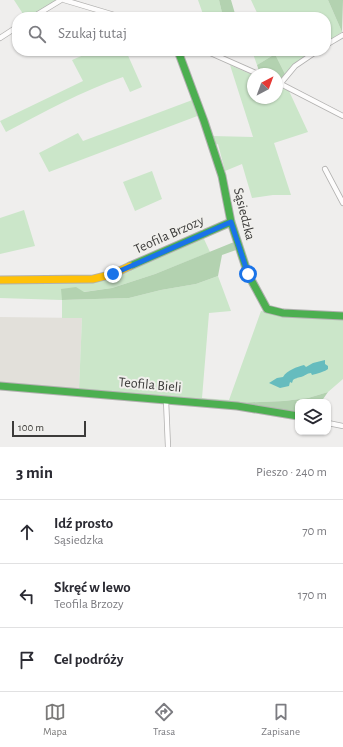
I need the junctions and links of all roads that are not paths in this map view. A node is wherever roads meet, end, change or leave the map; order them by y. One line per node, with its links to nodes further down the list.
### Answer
1 (60, 0): 3 (street)
2 (64, 0): 4 (street)
3 (41, 12)
4 (104, 12)
5 (12, 30): 7 (street)
6 (343, 35): 8 (street)
7 (0, 38)
8 (331, 42)
9 (180, 56): 18 (street, Sąsiedzka)
10 (217, 56): 12 (street)
11 (310, 56): 13 (street)
12 (247, 69)
13 (283, 79)
14 (283, 85): 15 (street)
15 (343, 116)
16 (325, 169): 17 (street)
17 (343, 203)
18 (231, 222): 19 (street, Teofila Brzozy); 20 (street, Sąsiedzka)
19 (0, 280)
20 (343, 316)
21 (0, 386): 22 (street, Teofila Bieli)
22 (166, 400): 23 (street, Teofila Bieli); 26 (street)
23 (295, 416)
24 (331, 424): 25 (street)
25 (343, 426)
26 (168, 447)

